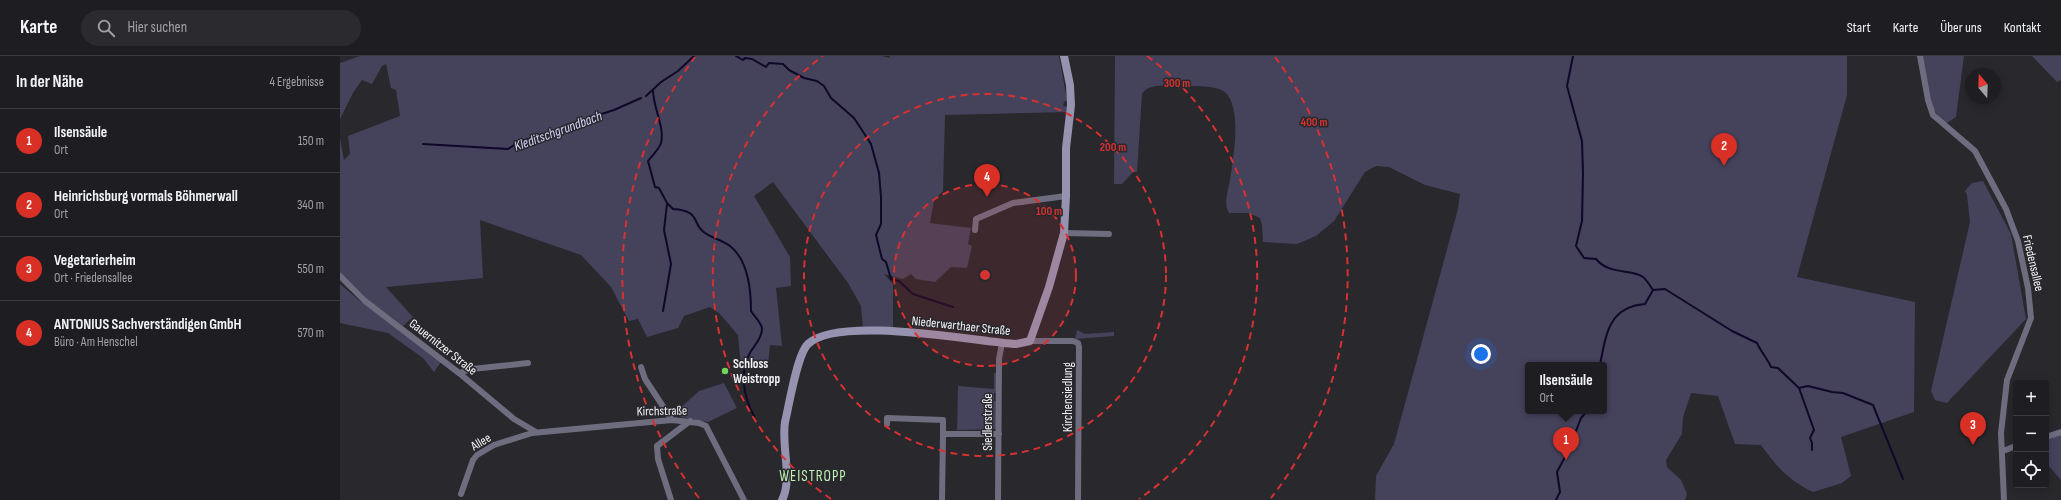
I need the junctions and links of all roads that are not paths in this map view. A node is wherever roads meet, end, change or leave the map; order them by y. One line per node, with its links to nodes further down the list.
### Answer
1 (1064, 56): 3 (street)
2 (1920, 56): 22 (street, Friedensallee)
3 (1066, 196): 4 (street); 5 (street)
4 (975, 230)
5 (1064, 233): 6 (street); 8 (street)
6 (1109, 234)
7 (340, 276): 12 (street, Gauernitzer Straße)
8 (1030, 341): 9 (street, Niederwarthaer Straße); 29 (street, Kirchensiedlung)
9 (1002, 343): 19 (street, Siedlerstraße); 26 (street, Niederwarthaer Straße)
10 (528, 363): 12 (street)
11 (641, 367): 13 (street)
12 (459, 373): 16 (street, Gauernitzer Straße)
13 (672, 420): 14 (street, Kirchstraße); 16 (street, Kirchstraße)
14 (690, 421): 24 (street); 25 (street, Kirchstraße)
15 (887, 424): 18 (street)
16 (536, 432): 23 (street, Allee)
17 (2061, 432): 20 (street)
18 (943, 434): 19 (street); 27 (street)
19 (999, 434): 28 (street, Siedlerstraße)
20 (2049, 436)
21 (2013, 447): 22 (street)
22 (2003, 450): 30 (street, Friedensallee)
23 (460, 494)
24 (671, 500)
25 (744, 500)
26 (782, 500)
27 (942, 500)
28 (998, 500)
29 (1078, 500)
30 (2004, 500)

